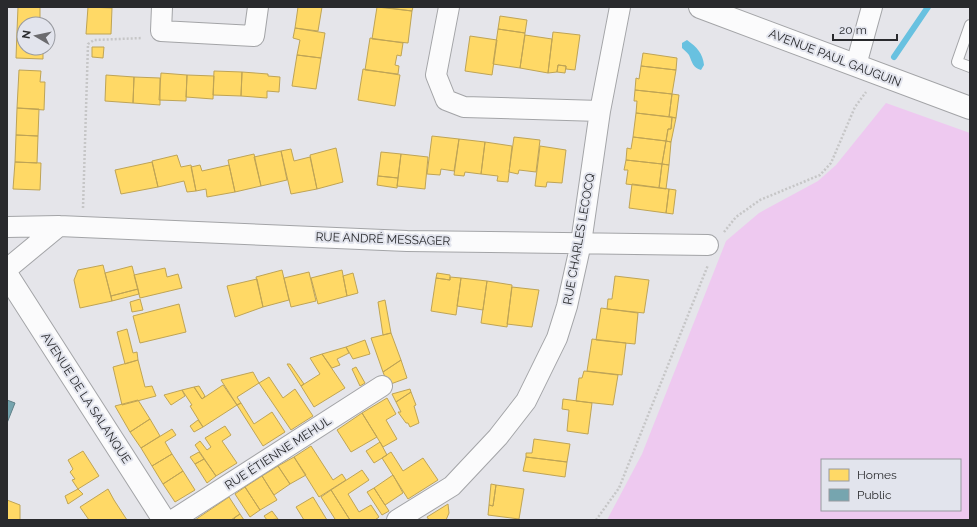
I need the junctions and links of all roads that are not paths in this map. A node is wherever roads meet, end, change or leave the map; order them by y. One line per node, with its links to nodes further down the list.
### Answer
1 (162, 7): 2 (street)
2 (258, 7)
3 (449, 7): 11 (street)
4 (620, 7): 11 (street, RUE CHARLES LECOCQ)
5 (700, 7): 8 (street, AVENUE PAUL GAUGUIN)
6 (872, 7): 8 (street)
7 (970, 25): 9 (lane)
8 (856, 65): 10 (street, AVENUE PAUL GAUGUIN)
9 (970, 67)
10 (970, 108)
11 (600, 111): 14 (street, RUE CHARLES LECOCQ)
12 (12, 223): 13 (street, RUE ANDRÉ MESSAGER)
13 (59, 226): 14 (street, RUE ANDRÉ MESSAGER); 16 (street)
14 (581, 243): 15 (street, RUE ANDRÉ MESSAGER); 21 (street, RUE CHARLES LECOCQ)
15 (714, 247)
16 (7, 269)
17 (7, 275): 19 (street, AVENUE DE LA SALANQUE)
18 (382, 386): 20 (street, RUE ÉTIENNE MEHUL)
19 (164, 520)
20 (173, 520)
21 (397, 520)

